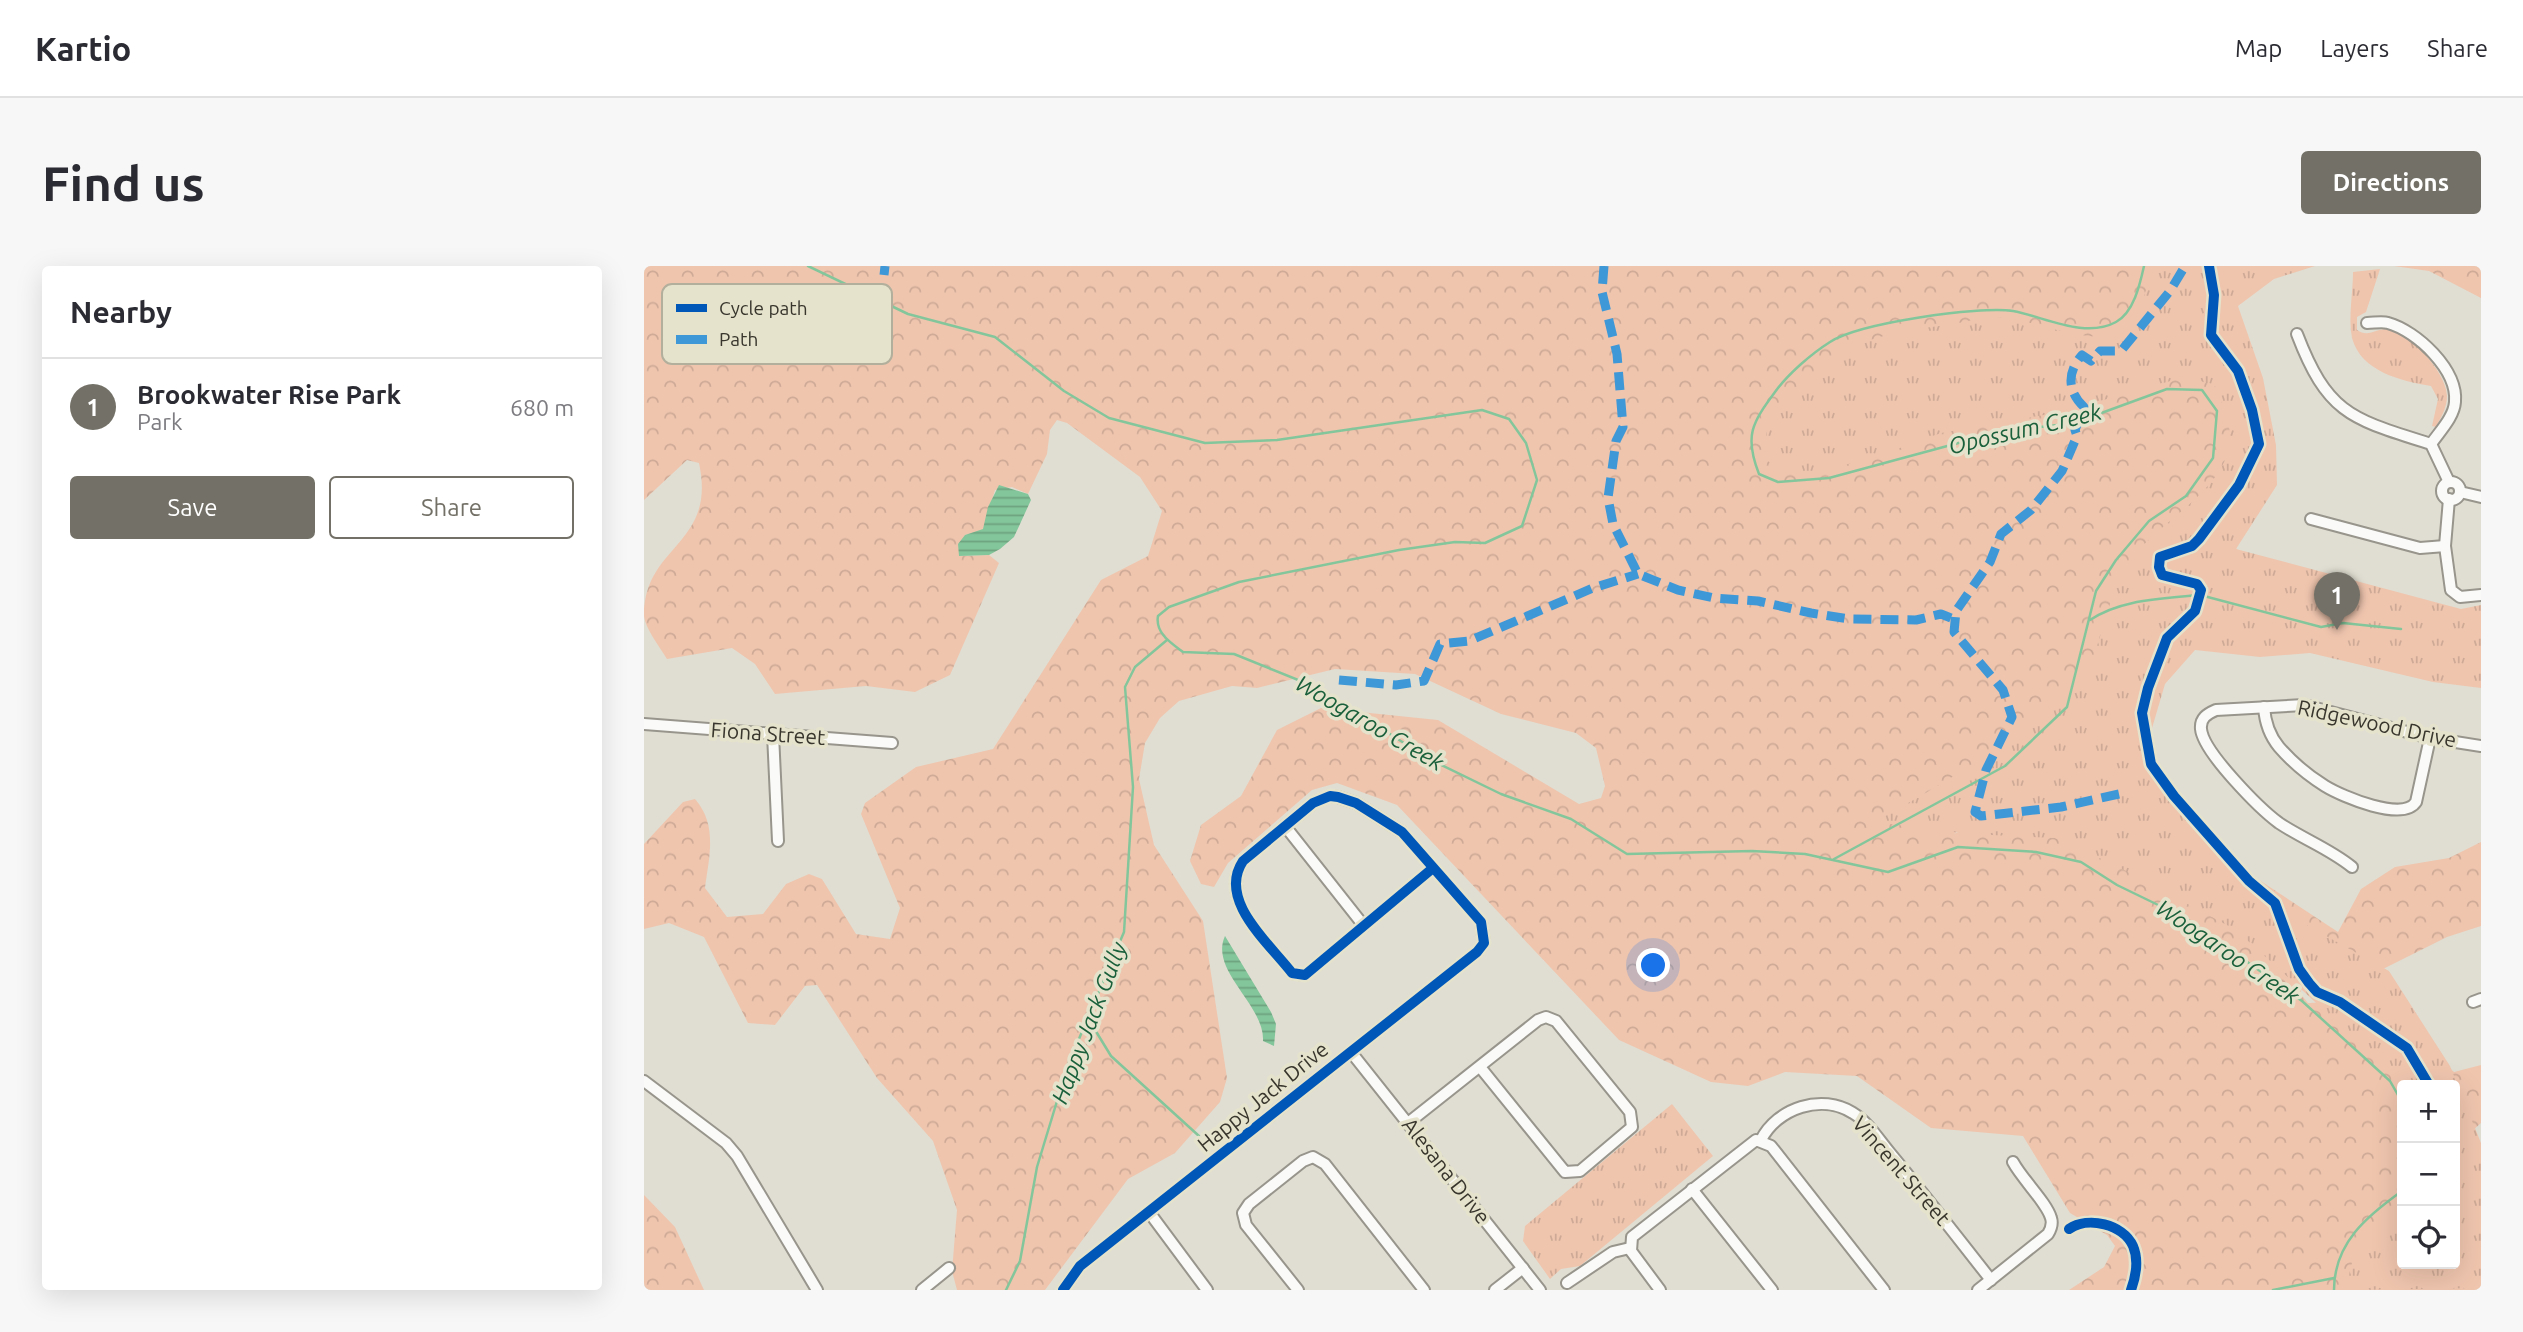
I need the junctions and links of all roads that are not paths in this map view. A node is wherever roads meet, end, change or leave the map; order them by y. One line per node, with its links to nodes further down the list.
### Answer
1 (2367, 323): 3 (street)
2 (2297, 334): 3 (street)
3 (2431, 444): 4 (street)
4 (2449, 482): 5 (street); 7 (street)
5 (2460, 492): 6 (street); 7 (street)
6 (2481, 497)
7 (2449, 499): 9 (street)
8 (2311, 519): 9 (street)
9 (2445, 546): 10 (street)
10 (2481, 594)
11 (2264, 707): 14 (street, Ridgewood Drive); 14 (street); 19 (street, Ridgewood Drive)
12 (644, 724): 13 (street, Fiona Street)
13 (773, 734): 15 (street, Fiona Street); 18 (street)
14 (2430, 738): 16 (street, Ridgewood Drive)
15 (892, 743)
16 (2481, 746)
17 (1285, 826): 20 (street); 21 (street); 21 (street)
18 (778, 841)
19 (2352, 867)
20 (1433, 868): 21 (street); 22 (street, Happy Jack Drive)
21 (1364, 926)
22 (1351, 1052): 25 (street, Alesana Drive); 29 (street, Happy Jack Drive)
23 (1480, 1067): 23 (street); 25 (street)
24 (644, 1081): 35 (street)
25 (1408, 1123): 32 (street, Alesana Drive)
26 (1761, 1140): 28 (street, Vincent Street); 33 (street, Vincent Street); 45 (street)
27 (2013, 1162): 33 (street)
28 (1692, 1189): 30 (street, Vincent Street); 44 (street)
29 (1149, 1212): 37 (street, Happy Jack Drive); 38 (street)
30 (1630, 1248): 34 (street); 43 (street)
31 (949, 1268): 36 (street)
32 (1523, 1268): 41 (street); 42 (street, Alesana Drive)
33 (1991, 1280): 46 (street)
34 (1567, 1283)
35 (817, 1290)
36 (922, 1290)
37 (1063, 1290)
38 (1207, 1290)
39 (1297, 1290): 40 (street)
40 (1424, 1290)
41 (1495, 1290)
42 (1540, 1290)
43 (1660, 1290)
44 (1772, 1290)
45 (1884, 1290)
46 (1978, 1290)

